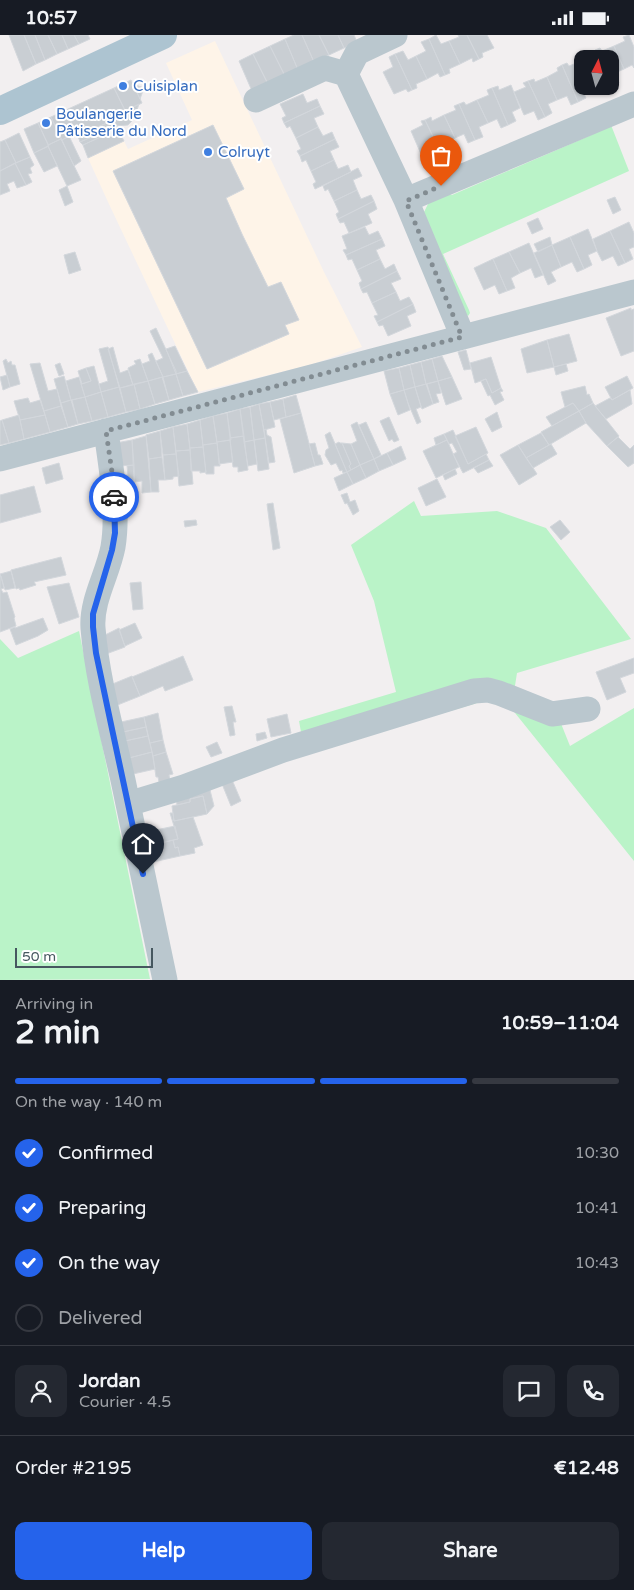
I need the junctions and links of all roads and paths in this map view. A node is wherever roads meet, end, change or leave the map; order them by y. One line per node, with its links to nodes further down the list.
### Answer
1 (163, 35): 6 (main road)
2 (395, 35): 3 (street)
3 (346, 74): 4 (street); 7 (street)
4 (256, 100)
5 (634, 104): 7 (street)
6 (0, 111)
7 (406, 201): 9 (street)
8 (634, 292): 9 (street)
9 (462, 337): 10 (street)
10 (106, 431): 11 (street); 13 (street)
11 (0, 459)
12 (588, 709): 13 (street)
13 (128, 804): 14 (street)
14 (165, 980)

